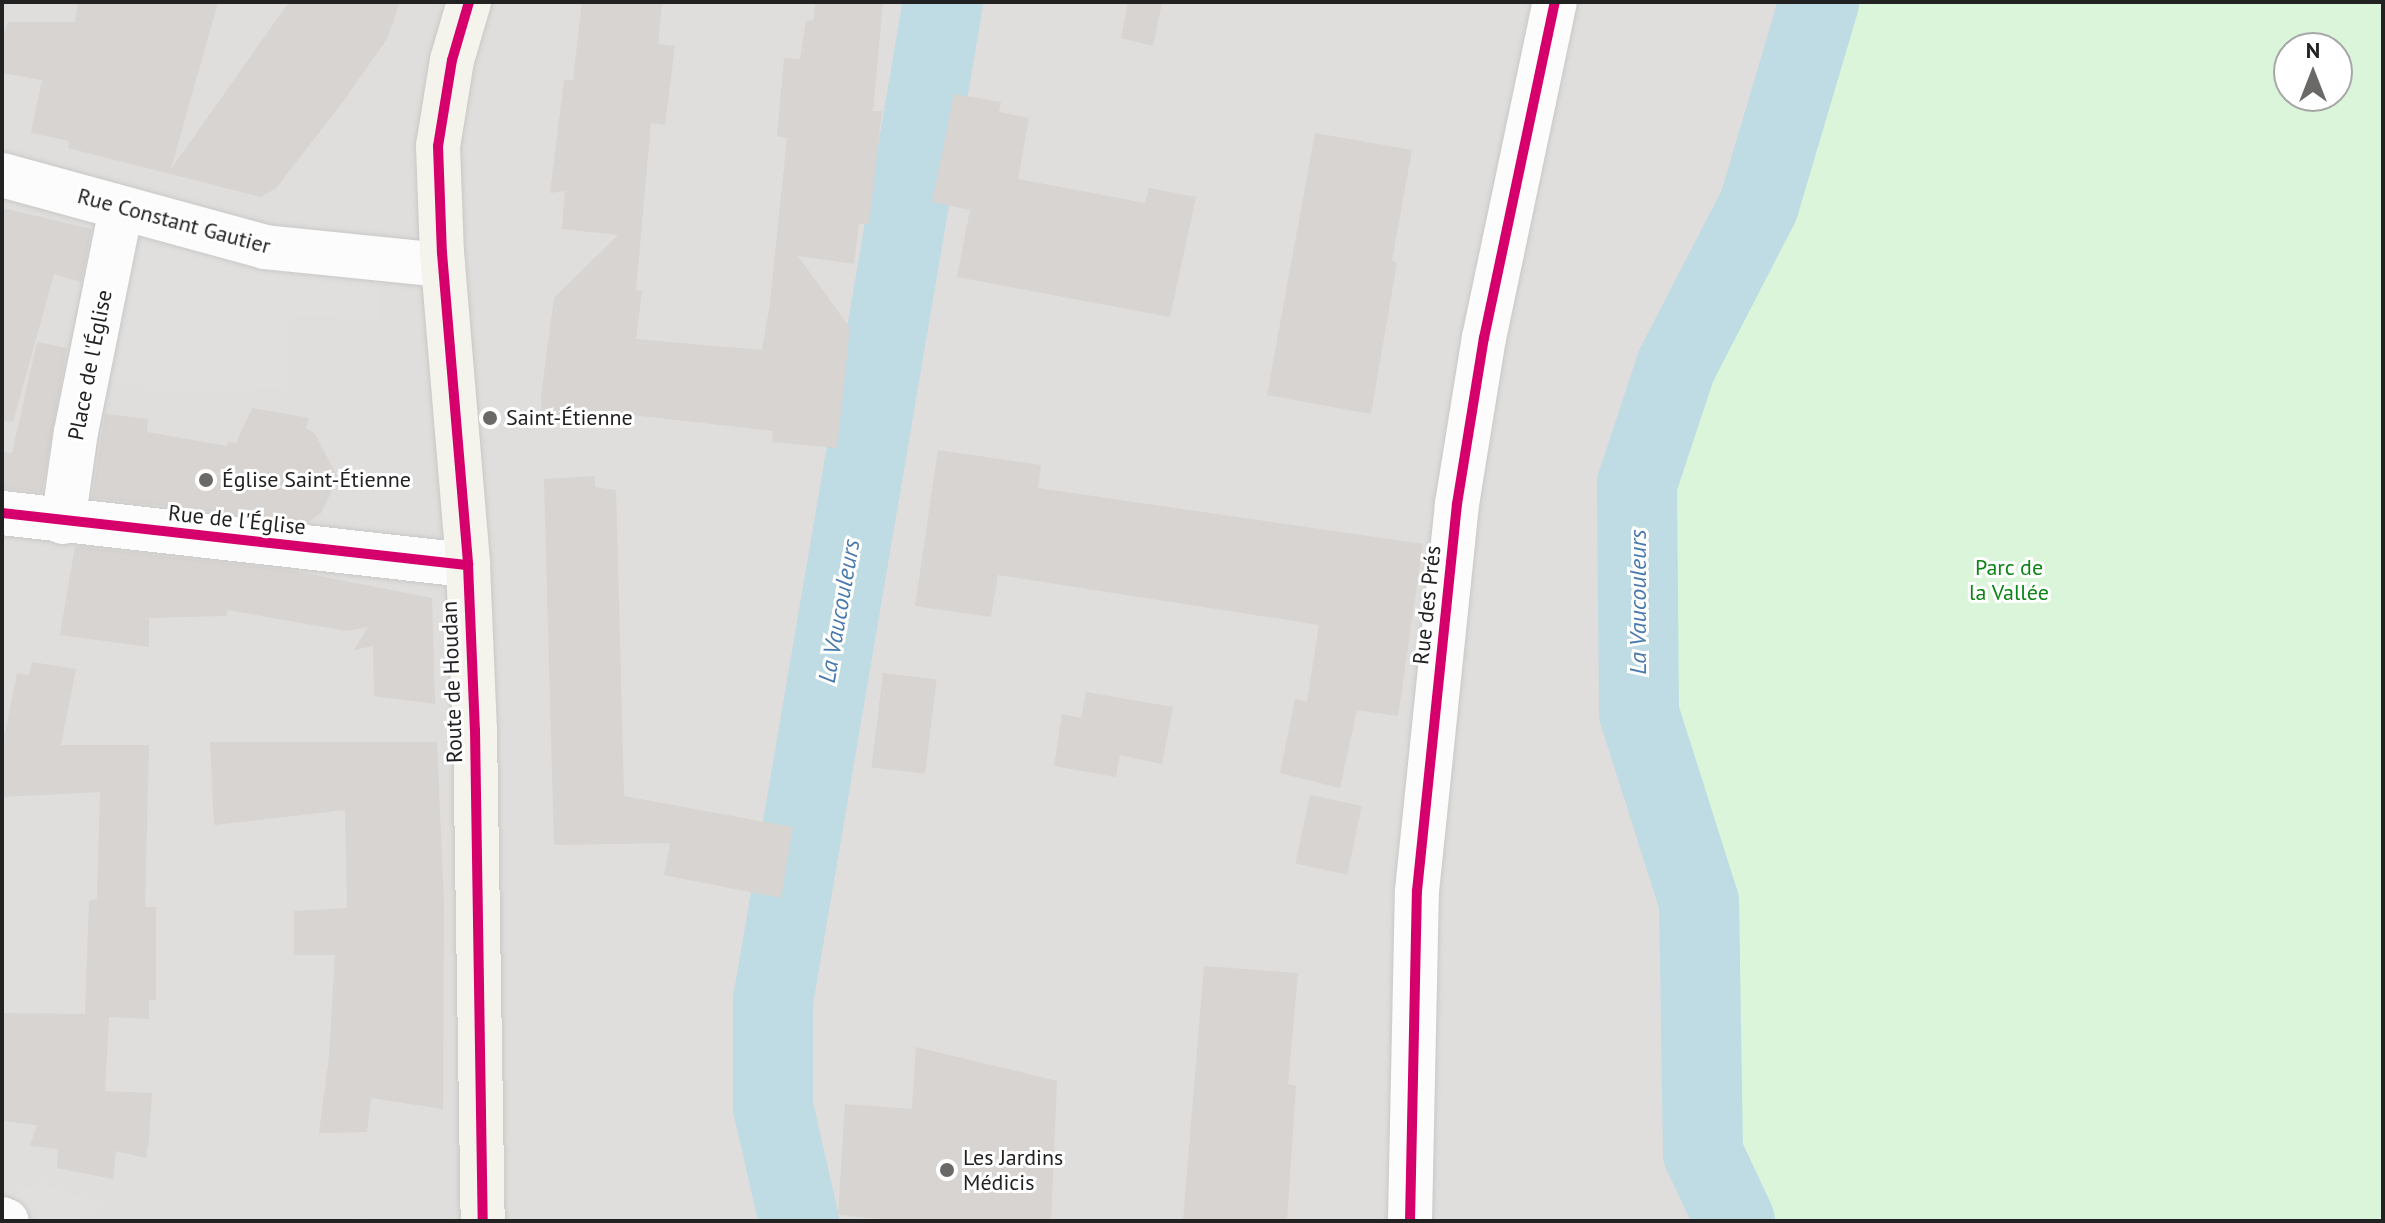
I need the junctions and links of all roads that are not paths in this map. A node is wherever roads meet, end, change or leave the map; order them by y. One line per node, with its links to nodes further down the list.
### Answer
1 (469, 2): 5 (street, Route de Houdan)
2 (1555, 2): 10 (street, Rue des Prés)
3 (2, 175): 4 (street, Rue Constant Gautier)
4 (121, 209): 5 (street, Rue Constant Gautier); 7 (street, Place de l'Église)
5 (443, 265): 8 (street, Route de Houdan)
6 (2, 513): 7 (street, Rue de l'Église)
7 (63, 522): 8 (street, Rue de l'Église)
8 (468, 565): 9 (street, Route de Houdan)
9 (483, 1221)
10 (1410, 1221)

